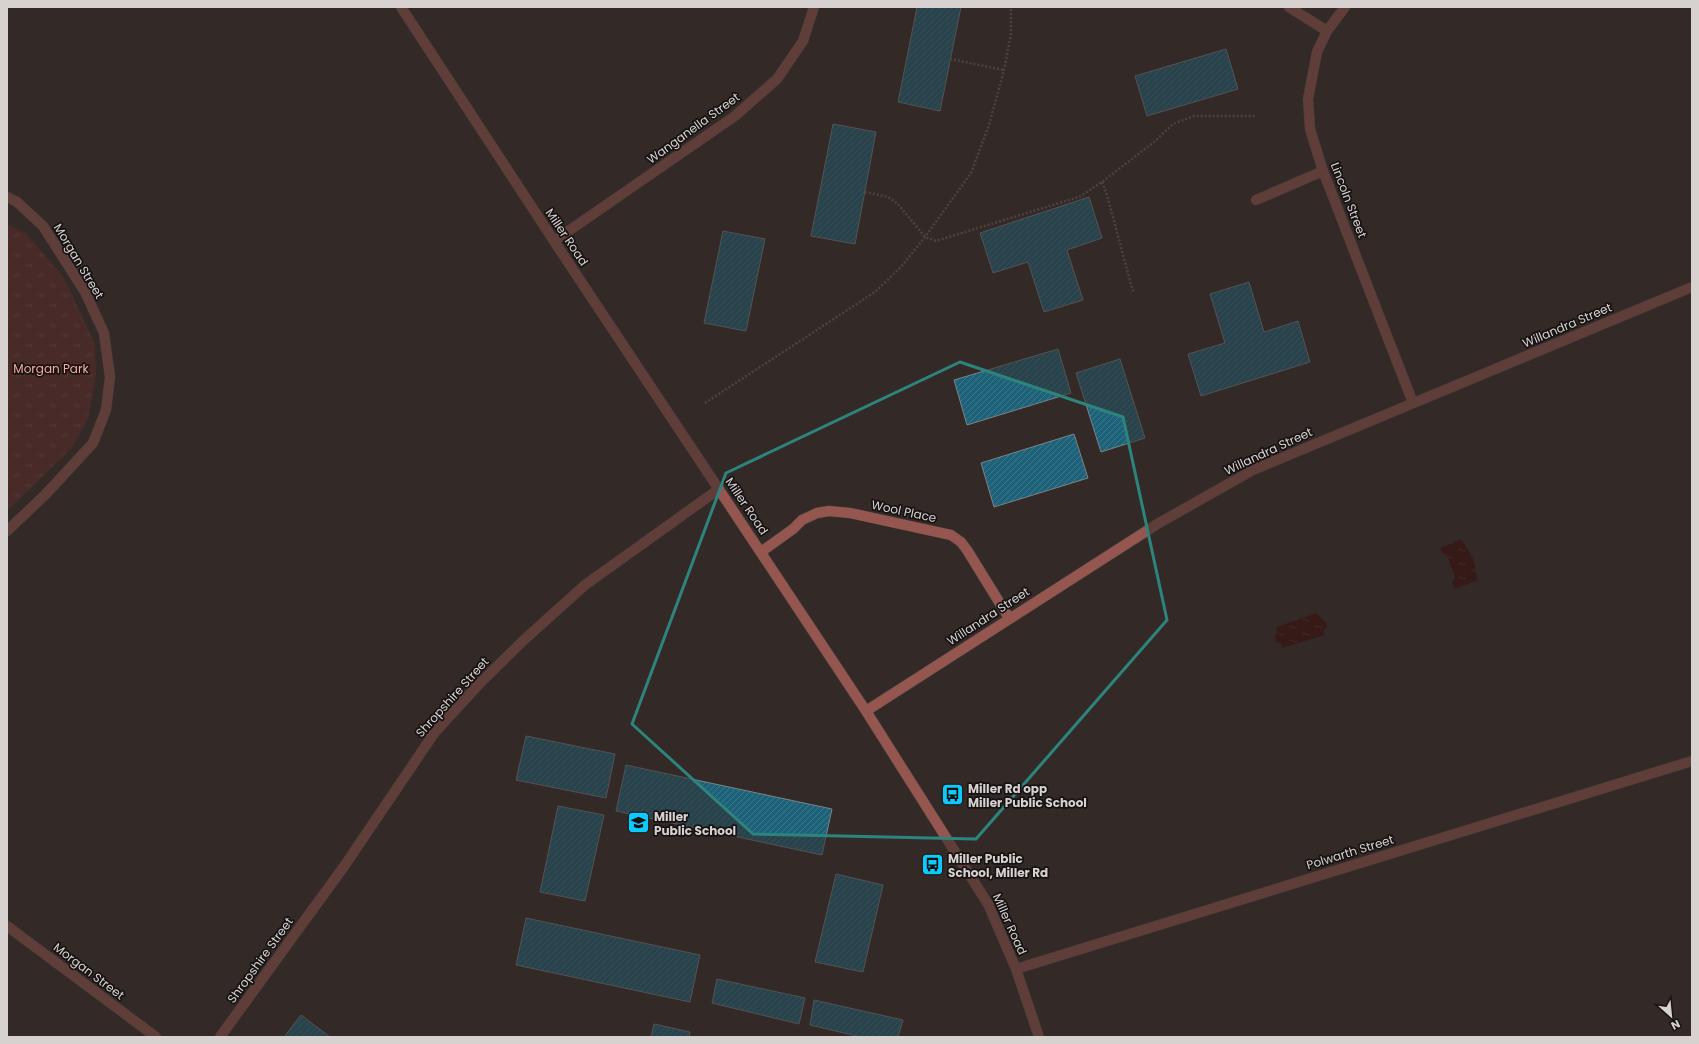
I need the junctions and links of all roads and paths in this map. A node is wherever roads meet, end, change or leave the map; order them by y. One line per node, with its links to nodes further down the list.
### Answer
1 (401, 7): 16 (street, Miller Road)
2 (814, 7): 16 (street, Wanganella Street)
3 (1011, 7): 8 (path)
4 (1290, 7): 6 (street)
5 (1346, 7): 6 (street, Lincoln Street)
6 (1327, 31): 10 (street, Lincoln Street)
7 (950, 59): 8 (path)
8 (1004, 70): 15 (path)
9 (1255, 116): 11 (path)
10 (1323, 171): 14 (street); 20 (street, Lincoln Street)
11 (1102, 182): 15 (path); 18 (path)
12 (864, 192): 15 (path)
13 (7, 197): 22 (street, Morgan Street)
14 (1256, 200)
15 (925, 237): 19 (path)
16 (554, 241): 21 (street, Miller Road)
17 (1692, 287): 20 (street, Willandra Street)
18 (1133, 292)
19 (705, 403)
20 (1413, 403): 24 (street, Willandra Street)
21 (719, 489): 23 (street, Miller Road); 30 (street, Shropshire Street)
22 (7, 531)
23 (761, 552): 24 (street, Wool Place); 25 (street, Miller Road)
24 (1009, 618): 25 (street, Willandra Street)
25 (866, 711): 28 (street, Miller Road)
26 (1692, 761): 28 (street, Polwarth Street)
27 (7, 926): 29 (street, Morgan Street)
28 (1016, 969): 31 (street, Miller Road)
29 (156, 1037)
30 (220, 1037)
31 (1039, 1037)

